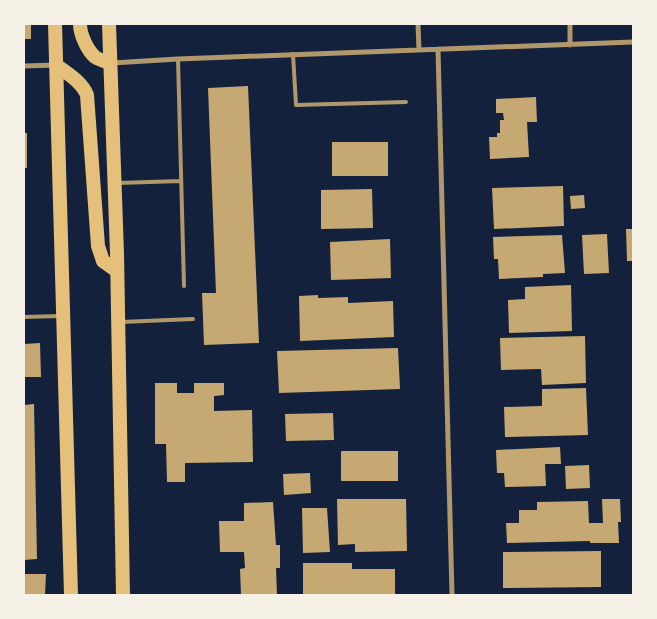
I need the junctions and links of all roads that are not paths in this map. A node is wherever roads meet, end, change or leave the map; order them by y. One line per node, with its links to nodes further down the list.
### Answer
1 (55, 24): 13 (highway)
2 (80, 24): 12 (highway)
3 (109, 24): 12 (highway)
4 (418, 24): 9 (street)
5 (570, 24): 7 (street)
6 (633, 42): 7 (street)
7 (570, 45): 8 (street)
8 (438, 49): 9 (street); 26 (street)
9 (419, 50): 10 (street)
10 (293, 54): 11 (street); 15 (lane)
11 (178, 59): 12 (street); 16 (lane)
12 (110, 64): 17 (highway)
13 (56, 65): 14 (street); 18 (highway); 20 (highway)
14 (24, 66)
15 (406, 102)
16 (181, 180): 17 (lane); 19 (lane)
17 (115, 183): 18 (highway)
18 (117, 271): 23 (highway)
19 (184, 286)
20 (63, 316): 21 (lane); 24 (highway)
21 (24, 317)
22 (193, 319): 23 (lane)
23 (118, 322): 25 (highway)
24 (71, 595)
25 (123, 595)
26 (452, 595)

